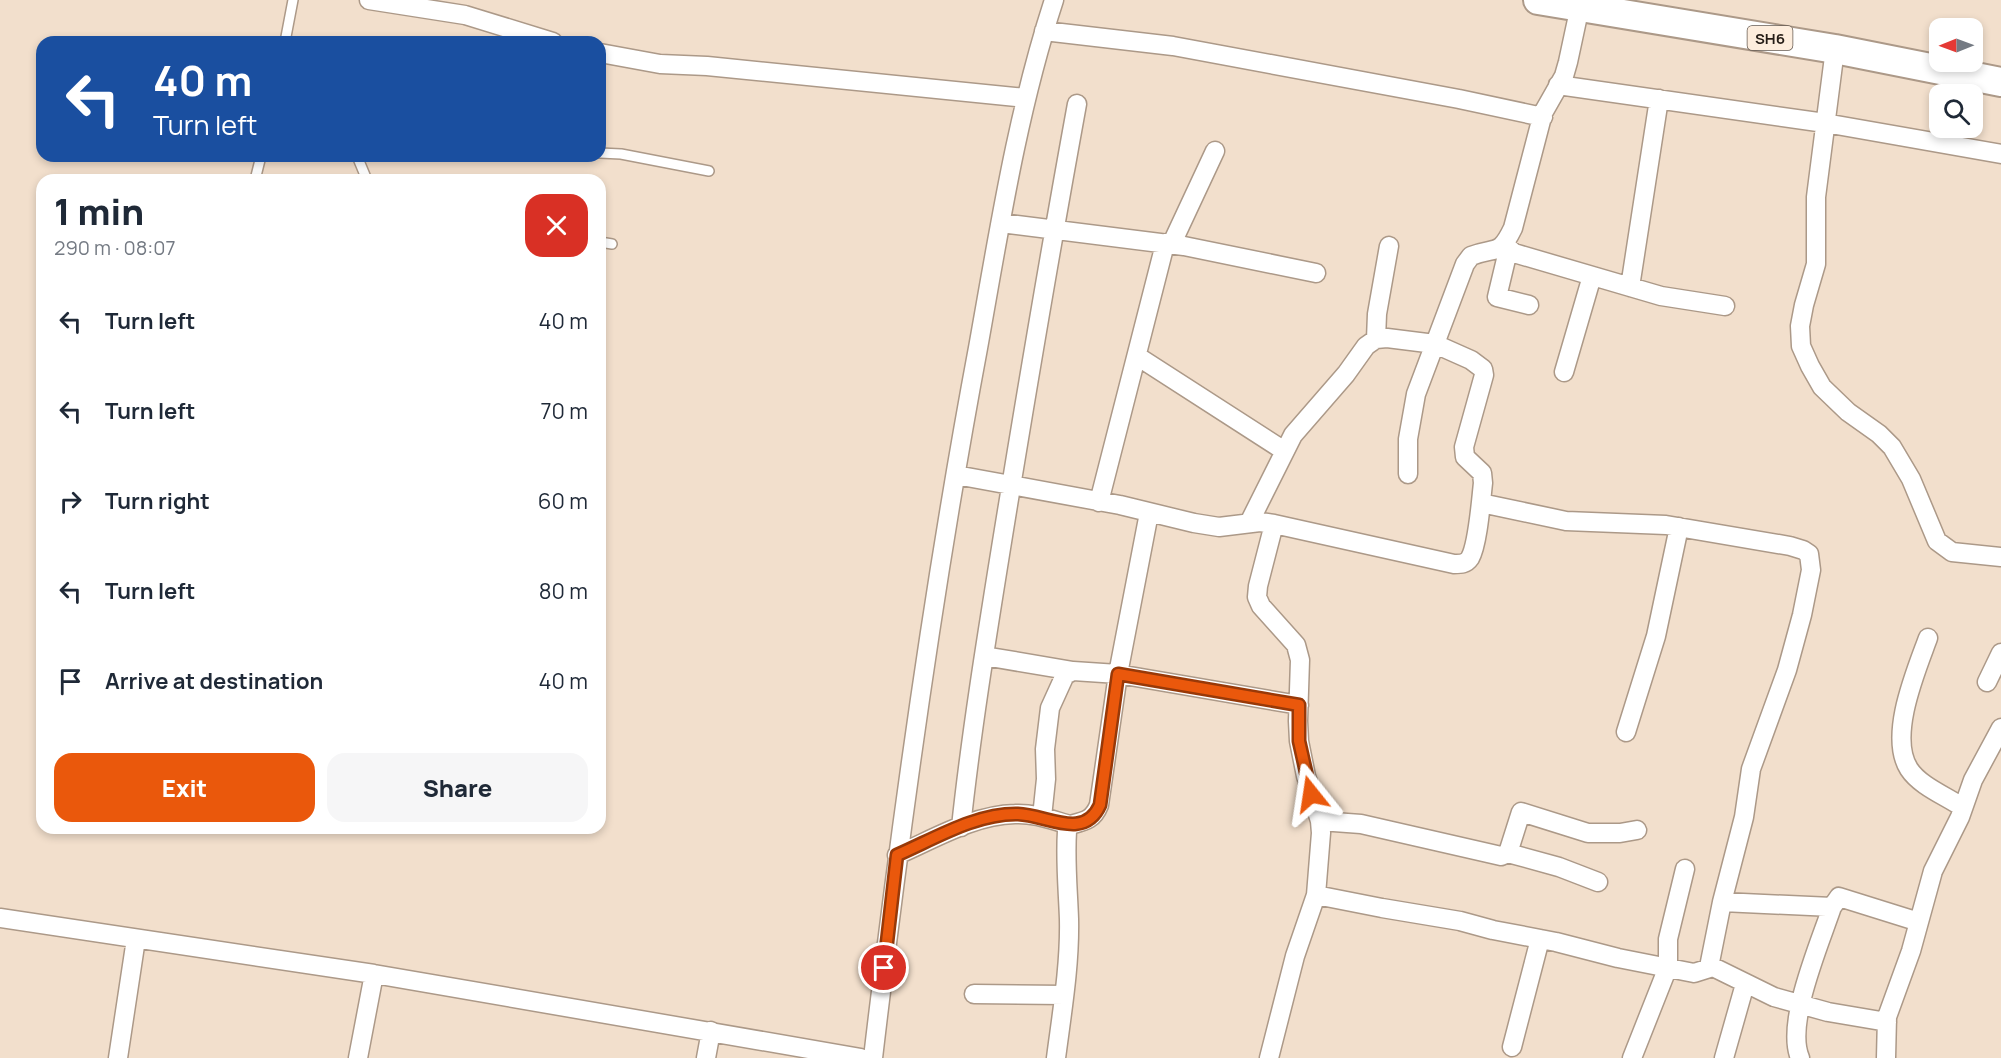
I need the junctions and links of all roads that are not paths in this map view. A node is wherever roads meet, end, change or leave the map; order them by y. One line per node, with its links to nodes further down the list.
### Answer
1 (293, 0): 6 (lane)
2 (369, 0): 10 (street)
3 (1054, 0): 7 (street)
4 (1538, 0): 5 (main road, SH6)
5 (1580, 6): 11 (main road, SH6); 14 (street)
6 (287, 31): 8 (lane); 9 (lane)
7 (1044, 31): 15 (street); 18 (street)
8 (286, 36)
9 (291, 36)
10 (533, 36)
11 (1835, 49): 13 (main road, SH6); 19 (street)
12 (606, 54): 15 (street)
13 (2001, 82)
14 (1558, 85): 16 (street); 18 (street)
15 (1026, 98): 24 (street)
16 (1659, 99): 19 (street); 33 (street)
17 (1077, 104): 25 (street)
18 (1543, 117): 30 (street)
19 (1825, 123): 22 (street); 50 (street)
20 (1215, 151): 28 (street)
21 (606, 153): 23 (lane)
22 (2001, 154)
23 (709, 171)
24 (1001, 223): 25 (street); 42 (street)
25 (1054, 230): 28 (street); 43 (street)
26 (606, 243): 27 (lane)
27 (612, 244)
28 (1165, 244): 31 (street); 38 (street)
29 (1389, 246): 36 (street)
30 (1502, 247): 32 (street); 34 (street); 37 (street)
31 (1316, 273)
32 (1592, 276): 33 (street); 39 (street)
33 (1630, 287): 35 (street)
34 (1529, 305)
35 (1725, 306)
36 (1376, 339): 37 (street); 40 (street)
37 (1435, 344): 41 (street); 45 (street)
38 (1137, 356): 40 (street); 44 (street)
39 (1564, 372)
40 (1283, 450): 47 (street)
41 (1408, 474)
42 (956, 475): 43 (street); 67 (street)
43 (1011, 486): 44 (street); 53 (street)
44 (1100, 502): 46 (street)
45 (1481, 503): 48 (street); 49 (street)
46 (1149, 513): 47 (street); 55 (street)
47 (1249, 523): 48 (street)
48 (1274, 524): 57 (street)
49 (1679, 527): 59 (street); 71 (street)
50 (2001, 557)
51 (1928, 638): 60 (street)
52 (2001, 653): 56 (street)
53 (984, 657): 54 (street); 64 (street)
54 (1073, 670): 55 (street); 61 (street)
55 (1118, 674): 57 (street); 63 (street)
56 (1988, 682)
57 (1299, 705): 62 (street)
58 (2001, 728): 60 (street)
59 (1626, 732)
60 (1962, 807): 74 (street)
61 (1042, 817): 63 (street); 64 (street)
62 (1320, 821): 66 (street); 70 (street)
63 (1070, 825): 82 (street)
64 (961, 827): 67 (street)
65 (1637, 830): 66 (street)
66 (1508, 853): 69 (street)
67 (897, 855): 91 (street)
68 (1685, 869): 77 (street)
69 (1598, 882)
70 (1316, 895): 76 (street); 93 (street)
71 (1722, 902): 72 (street); 78 (street)
72 (1832, 908): 74 (street); 83 (street)
73 (0, 918): 75 (street)
74 (1919, 922): 84 (street)
75 (136, 939): 79 (street); 87 (street)
76 (1540, 939): 77 (street); 86 (street)
77 (1668, 967): 78 (street); 94 (street)
78 (1709, 967): 80 (street)
79 (374, 974): 85 (street); 88 (street)
80 (1745, 984): 83 (street); 95 (street)
81 (974, 993): 82 (street)
82 (1064, 995): 92 (street)
83 (1800, 1004): 84 (street); 96 (street)
84 (1887, 1022): 97 (street)
85 (711, 1031): 89 (street); 90 (street)
86 (1512, 1047)
87 (118, 1058)
88 (358, 1058)
89 (706, 1058)
90 (861, 1058)
91 (873, 1058)
92 (1056, 1058)
93 (1269, 1058)
94 (1632, 1058)
95 (1724, 1058)
96 (1800, 1058)
97 (1886, 1058)

